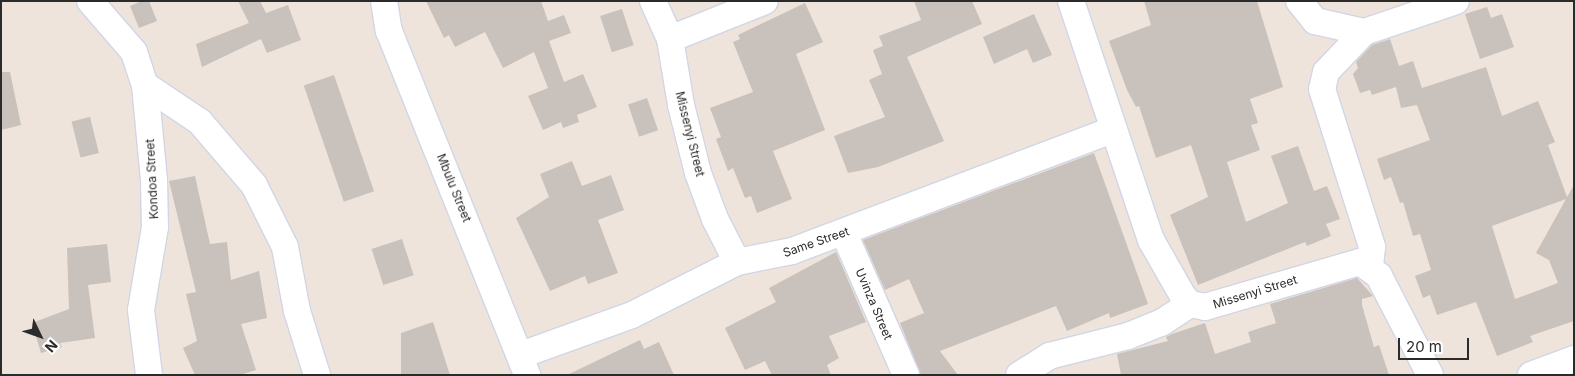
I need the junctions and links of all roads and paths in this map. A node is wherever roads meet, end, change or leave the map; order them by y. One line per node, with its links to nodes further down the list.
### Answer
1 (90, 1): 10 (street, Kondoa Street)
2 (384, 1): 17 (street, Mbulu Street)
3 (653, 1): 9 (street, Missenyi Street)
4 (765, 1): 9 (street)
5 (1071, 1): 11 (street)
6 (1299, 1): 8 (street)
7 (1456, 1): 8 (street)
8 (1364, 32): 14 (street)
9 (670, 39): 13 (street, Missenyi Street)
10 (145, 85): 18 (street, Kondoa Street); 19 (street)
11 (1113, 130): 12 (street, Same Street); 15 (street)
12 (844, 233): 13 (street, Same Street); 20 (street, Uvinza Street)
13 (737, 262): 17 (street, Same Street)
14 (1370, 267): 15 (street, Missenyi Street); 22 (street)
15 (1190, 304): 21 (street)
16 (1574, 359): 23 (street)
17 (524, 365)
18 (149, 375)
19 (317, 375)
20 (906, 375)
21 (1019, 375)
22 (1430, 375)
23 (1531, 375)

